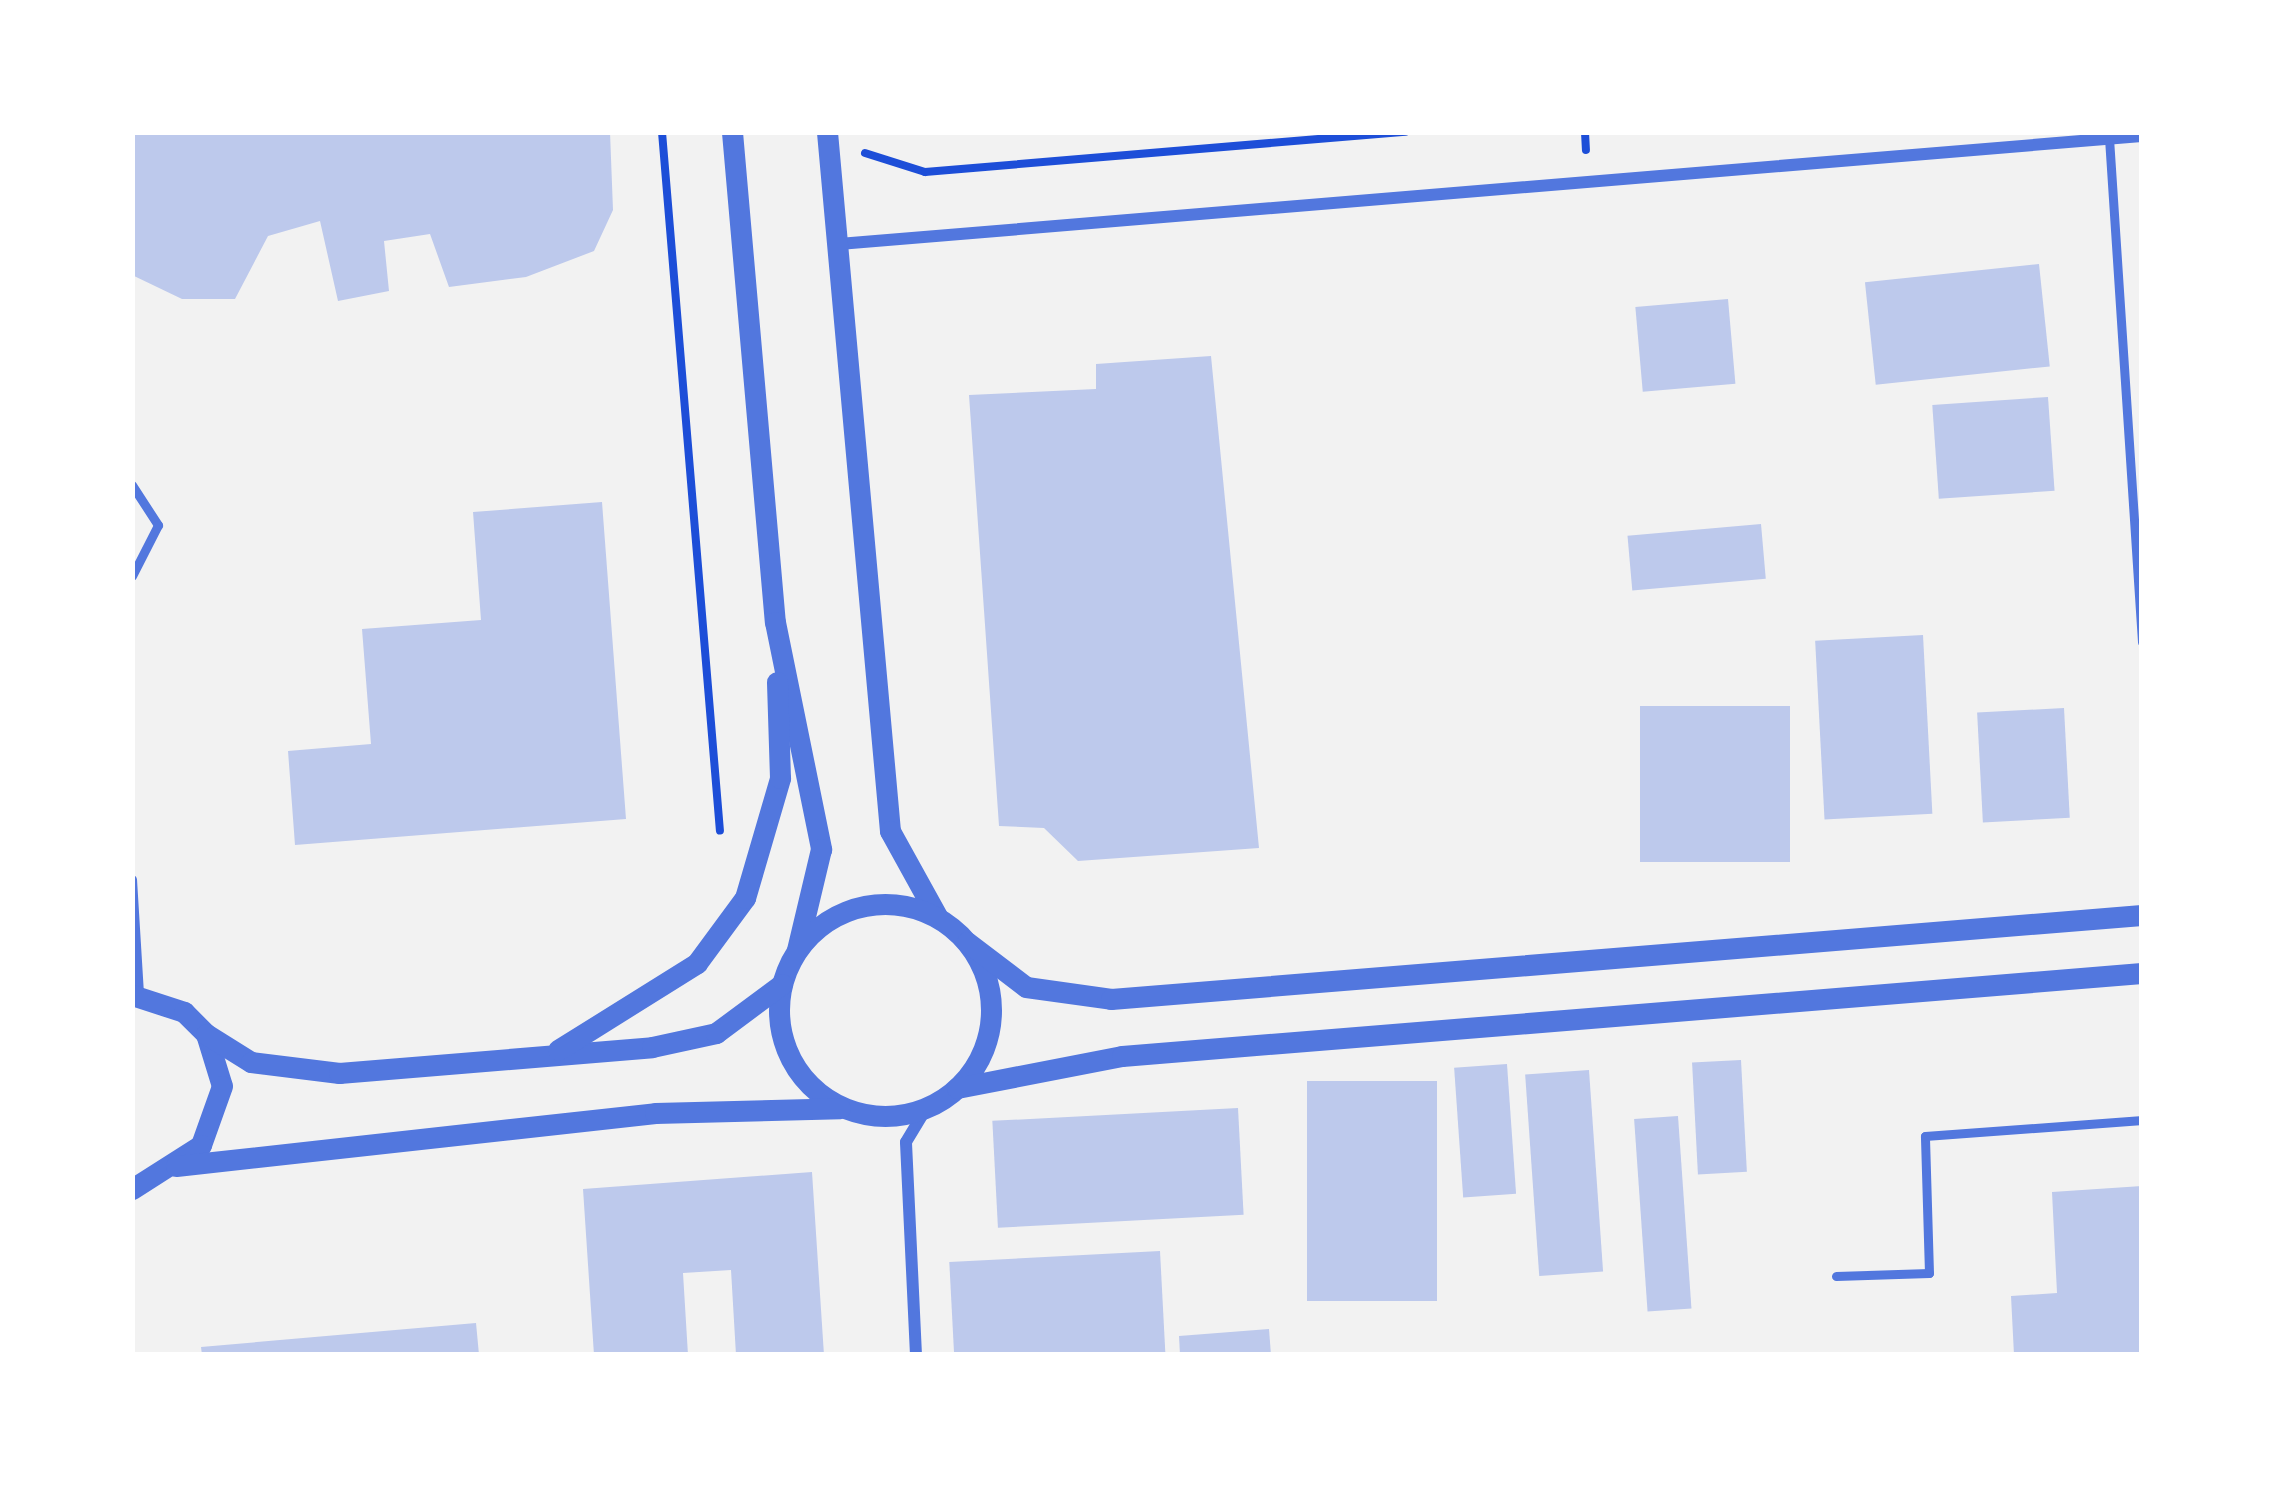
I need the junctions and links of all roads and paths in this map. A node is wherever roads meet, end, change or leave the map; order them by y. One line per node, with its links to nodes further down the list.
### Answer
1 (662, 132): 12 (path)
2 (732, 132): 10 (street)
3 (1405, 132): 4 (path)
4 (827, 136): 7 (street)
5 (2142, 136): 6 (street)
6 (2109, 138): 7 (street); 11 (lane)
7 (839, 244): 15 (street)
8 (132, 484): 9 (lane)
9 (132, 576)
10 (775, 622): 17 (street); 22 (street)
11 (2142, 642)
12 (722, 858)
13 (132, 879): 20 (lane)
14 (2142, 915): 16 (street)
15 (938, 918): 16 (street); 17 (street)
16 (967, 942): 23 (street)
17 (797, 950): 19 (street)
18 (2142, 973): 23 (street)
19 (782, 984): 22 (street); 24 (street)
20 (136, 994): 21 (street)
21 (206, 1034): 22 (street); 27 (street)
22 (549, 1054)
23 (957, 1088): 25 (street)
24 (840, 1108): 25 (street); 27 (street)
25 (926, 1109): 30 (street)
26 (2142, 1120): 29 (lane)
27 (176, 1166): 28 (street)
28 (132, 1189)
29 (1837, 1276)
30 (916, 1355)

